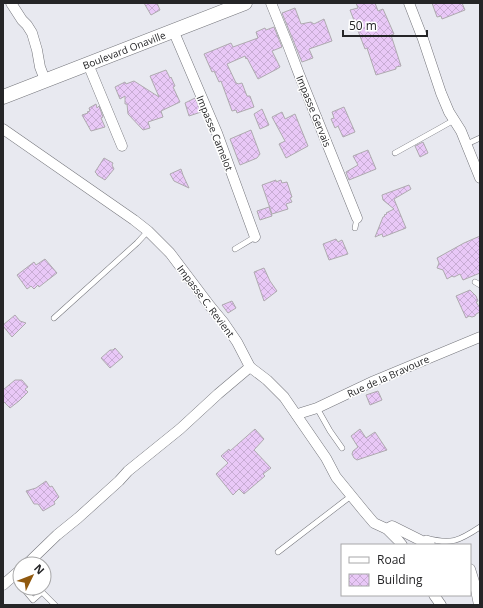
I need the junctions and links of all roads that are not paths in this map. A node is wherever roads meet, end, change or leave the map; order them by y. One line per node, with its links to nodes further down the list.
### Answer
1 (10, 3): 7 (street)
2 (245, 3): 5 (street, Boulevard Onaville)
3 (271, 3): 16 (street, Impasse Gervais)
4 (410, 3): 9 (street)
5 (173, 30): 6 (street, Boulevard Onaville); 18 (street, Impasse Camelot)
6 (88, 64): 7 (street, Boulevard Onaville); 13 (street)
7 (45, 80): 8 (street, Boulevard Onaville)
8 (3, 97)
9 (454, 120): 12 (street); 14 (lane)
10 (3, 129): 17 (street, Impasse C. Revient)
11 (480, 138): 12 (lane)
12 (467, 144): 15 (street)
13 (122, 146)
14 (395, 153)
15 (480, 178)
16 (356, 223)
17 (148, 231): 22 (lane); 24 (street, Impasse C. Revient)
18 (255, 237): 19 (lane)
19 (235, 249)
20 (475, 282): 21 (lane)
21 (480, 286)
22 (54, 318)
23 (480, 337): 25 (street, Rue de la Bravoure)
24 (250, 367): 26 (street, Impasse C. Revient); 35 (street)
25 (316, 408): 26 (street, Rue de la Bravoure); 27 (lane)
26 (297, 415): 28 (street, Impasse C. Revient)
27 (342, 448)
28 (351, 496): 30 (street, Impasse C. Revient); 34 (lane)
29 (480, 527): 31 (lane)
30 (387, 529): 31 (street); 32 (street, Impasse C. Revient)
31 (420, 540): 33 (street)
32 (401, 544)
33 (428, 544)
34 (278, 552)
35 (35, 556)
36 (471, 572): 45 (street)
37 (12, 577): 38 (street)
38 (3, 585)
39 (30, 596): 40 (lane)
40 (38, 596)
41 (46, 596): 43 (lane)
42 (435, 596): 44 (street)
43 (55, 605)
44 (440, 605)
45 (479, 605)

